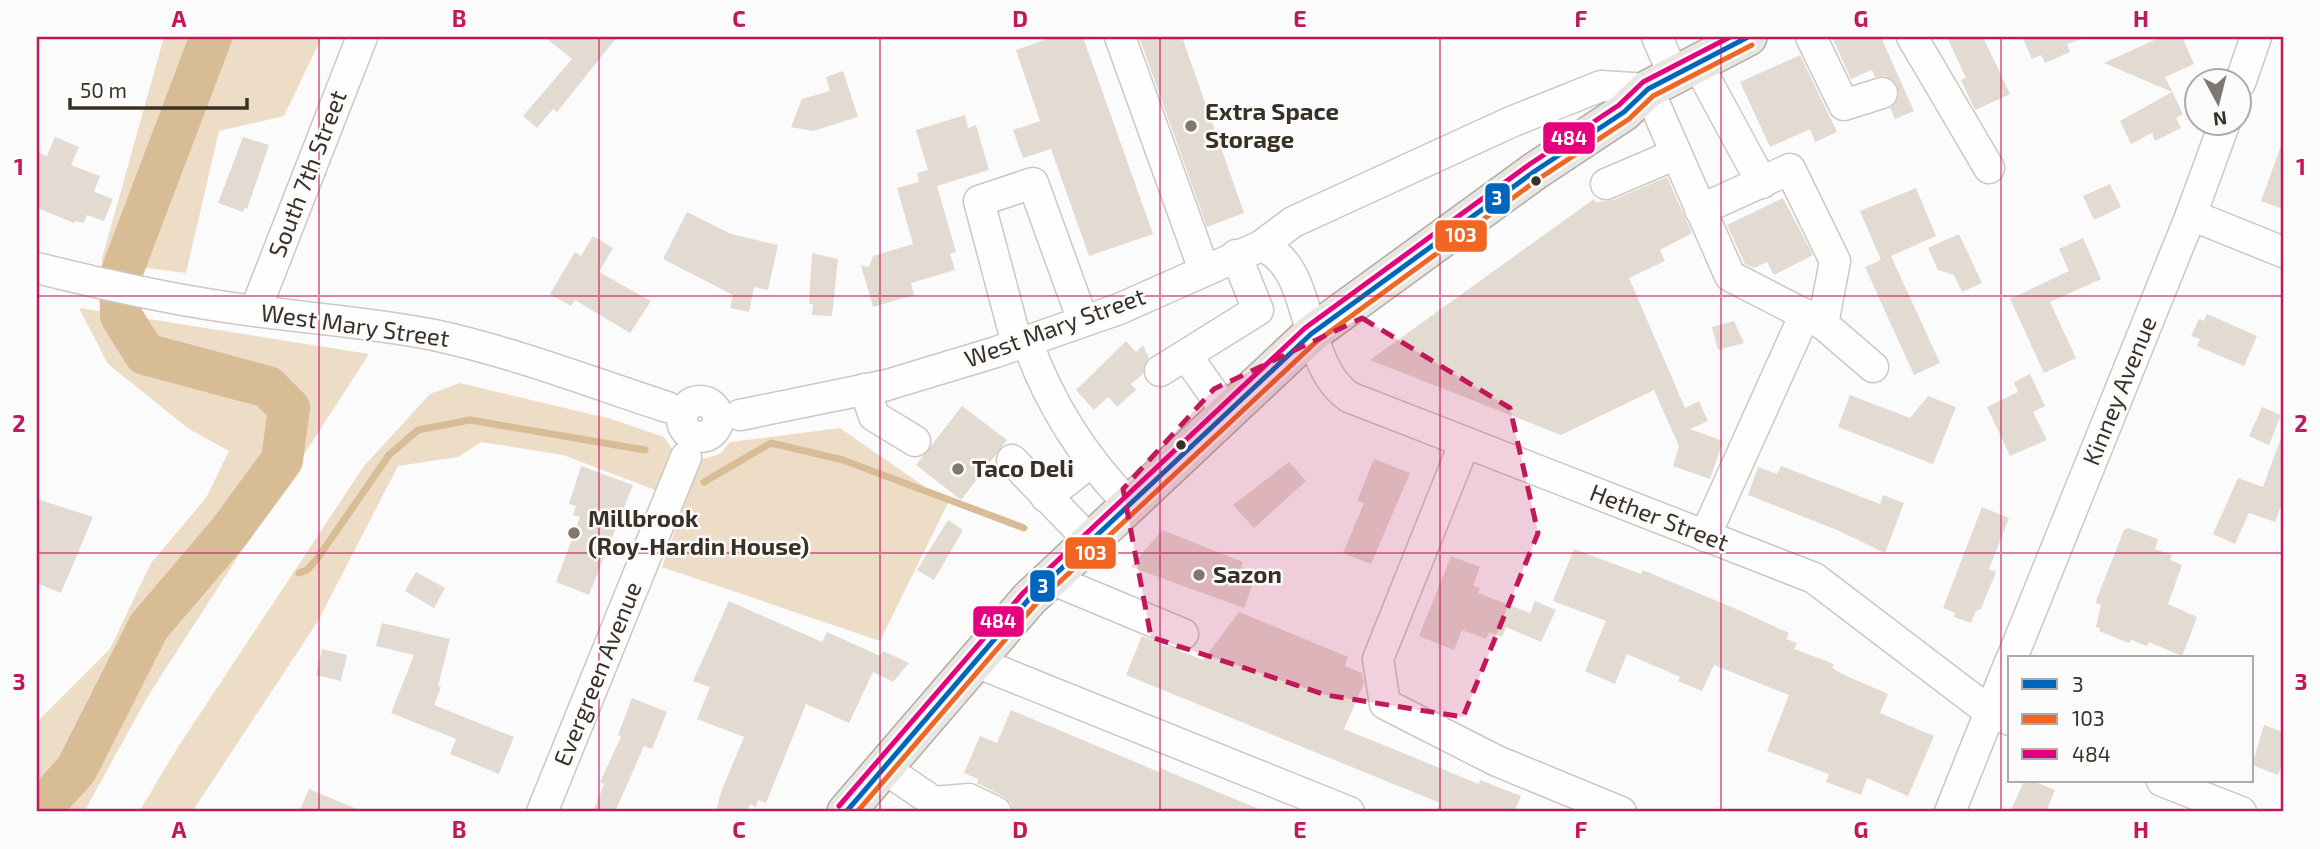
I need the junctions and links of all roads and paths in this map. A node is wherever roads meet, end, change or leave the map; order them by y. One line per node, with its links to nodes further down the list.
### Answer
1 (362, 37): 22 (street, South 7th Street)
2 (1120, 37): 21 (street)
3 (1657, 37): 9 (street)
4 (1748, 37): 9 (main road)
5 (1811, 37): 10 (street)
6 (1912, 37): 13 (street)
7 (2256, 37): 8 (street)
8 (2245, 66)
9 (1673, 76): 12 (street); 14 (street); 18 (street, West Mary Street); 25 (main road)
10 (1882, 93)
11 (2220, 136): 17 (street, Kinney Avenue)
12 (1676, 154): 15 (street); 16 (street)
13 (1989, 167)
14 (1762, 183): 16 (street); 23 (street)
15 (1606, 184)
16 (1700, 210): 23 (street)
17 (2191, 215): 19 (street); 43 (street, Kinney Avenue)
18 (1248, 251): 21 (street, West Mary Street); 25 (street); 27 (street)
19 (2283, 252)
20 (37, 268): 22 (street, West Mary Street)
21 (1204, 270): 24 (street, West Mary Street)
22 (255, 311): 32 (street, West Mary Street)
23 (1814, 319): 28 (street); 39 (street)
24 (1083, 321): 26 (street, West Mary Street); 26 (street)
25 (1311, 334): 31 (main road); 34 (street, Hether Street)
26 (1022, 342): 30 (street, West Mary Street); 36 (street)
27 (1186, 355): 29 (street); 31 (street)
28 (1873, 367)
29 (1160, 371)
30 (865, 389): 32 (street, West Mary Street); 33 (street)
31 (1227, 413): 38 (main road)
32 (698, 423): 49 (street, Evergreen Avenue)
33 (915, 441)
34 (1465, 442): 39 (street, Hether Street); 53 (street)
35 (1012, 460): 37 (street)
36 (1091, 462): 37 (street); 38 (street)
37 (1046, 497): 40 (street)
38 (1129, 504): 40 (main road)
39 (1705, 536): 46 (street, Hether Street)
40 (1090, 541): 41 (main road)
41 (1051, 579): 42 (street); 44 (main road)
42 (1183, 634)
43 (2013, 656)
44 (976, 662): 47 (main road); 52 (street)
45 (2008, 675): 46 (street, Kinney Avenue)
46 (2000, 716): 54 (street, Kinney Avenue)
47 (884, 768): 50 (main road); 51 (street)
48 (2165, 782): 55 (street)
49 (542, 812)
50 (846, 812)
51 (996, 812)
52 (1349, 812)
53 (1621, 812)
54 (1950, 812)
55 (2241, 812)

